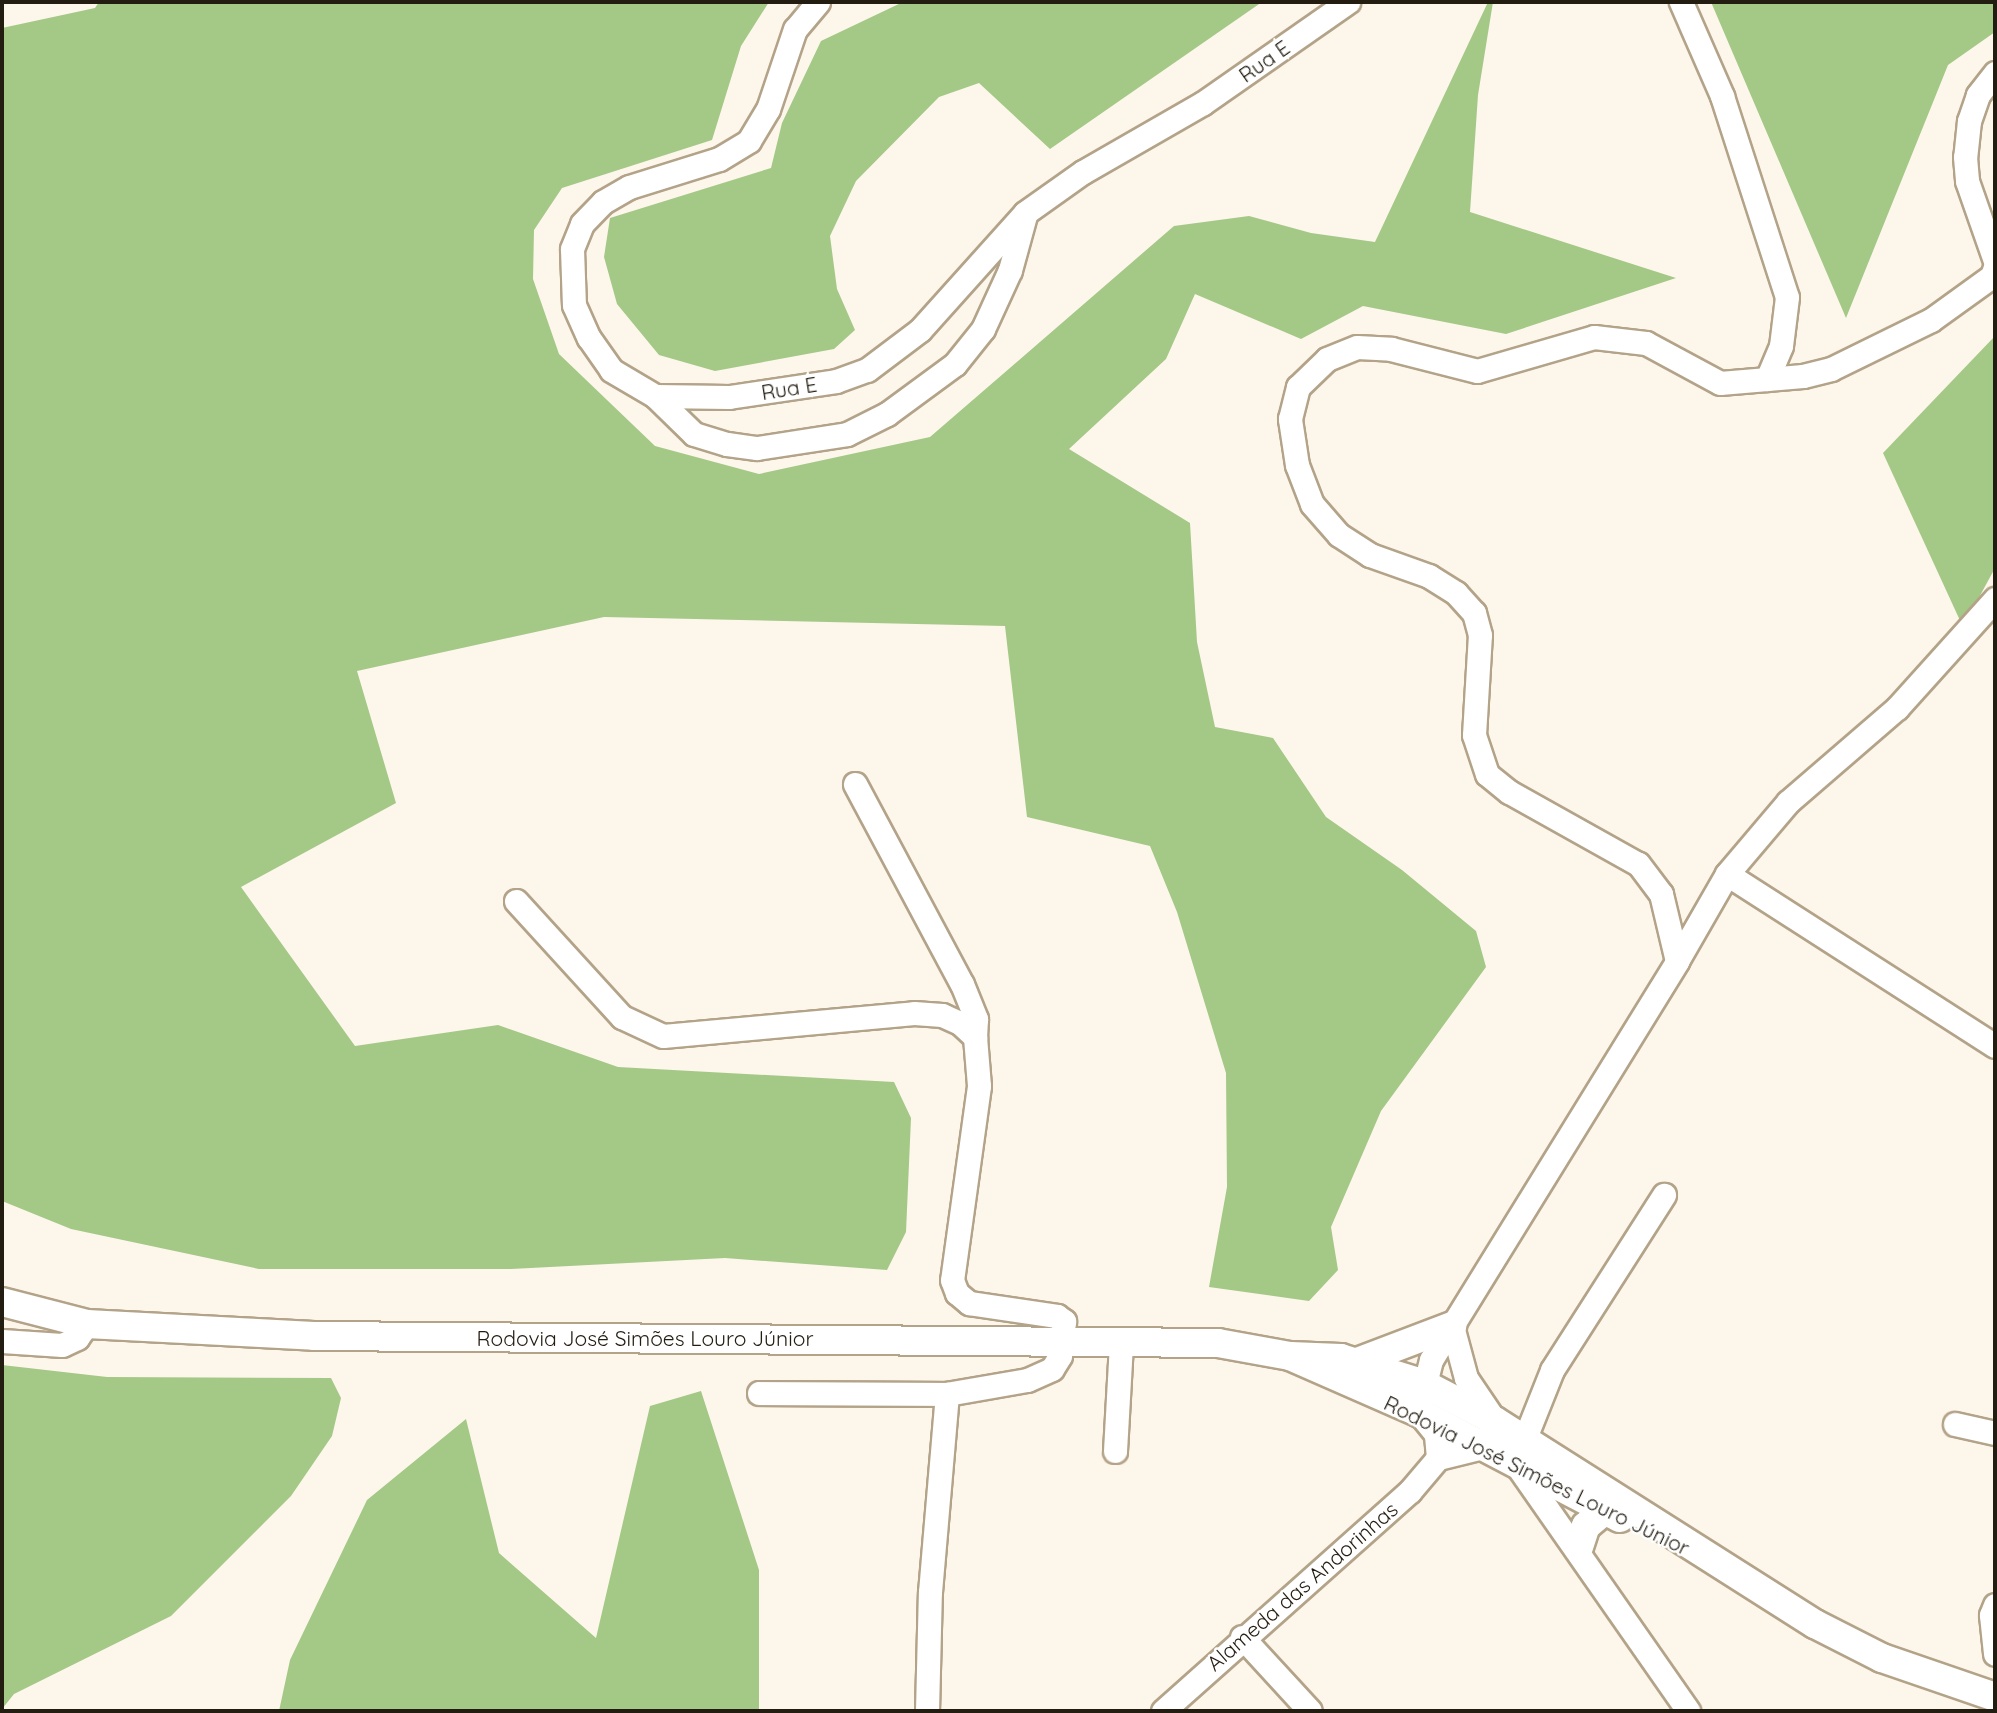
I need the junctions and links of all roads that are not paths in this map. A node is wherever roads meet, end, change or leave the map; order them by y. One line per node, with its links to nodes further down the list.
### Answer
1 (818, 2): 9 (street, Rua E)
2 (1348, 2): 5 (street, Rua E)
3 (1681, 2): 8 (street)
4 (1995, 73): 6 (street)
5 (1026, 213): 9 (street, Rua E); 9 (street)
6 (1995, 261)
7 (1995, 267): 8 (street)
8 (1766, 379): 14 (street)
9 (655, 396)
10 (1995, 599): 12 (street)
11 (855, 784): 15 (street)
12 (1727, 874): 14 (street); 16 (street)
13 (516, 901): 15 (street)
14 (1677, 961): 20 (street)
15 (975, 1037): 21 (street)
16 (1995, 1046)
17 (1664, 1195): 34 (street)
18 (2, 1302): 19 (main road, Rodovia José Simões Louro Júnior)
19 (87, 1324): 21 (main road, Rodovia José Simões Louro Júnior); 22 (street)
20 (1452, 1326): 25 (main road); 26 (street); 30 (street)
21 (1064, 1340): 23 (main road, Rodovia José Simões Louro Júnior); 28 (street)
22 (2, 1341)
23 (1121, 1342): 24 (main road, Rodovia José Simões Louro Júnior); 35 (street)
24 (1290, 1356): 25 (main road, Rodovia José Simões Louro Júnior); 29 (main road, Rodovia José Simões Louro Júnior)
25 (1357, 1362): 26 (main road, Rodovia José Simões Louro Júnior)
26 (1422, 1383): 29 (street); 30 (main road, Rodovia José Simões Louro Júnior)
27 (759, 1393): 28 (street)
28 (947, 1394): 46 (street)
29 (1418, 1412): 33 (main road, Rodovia José Simões Louro Júnior); 37 (street)
30 (1495, 1420): 33 (street); 34 (main road, Rodovia José Simões Louro Júnior)
31 (1955, 1424): 32 (street)
32 (1995, 1433)
33 (1483, 1447): 34 (main road, Rodovia José Simões Louro Júnior); 37 (street)
34 (1520, 1450): 36 (main road, Rodovia José Simões Louro Júnior); 38 (main road, Rodovia José Simões Louro Júnior); 40 (street)
35 (1115, 1451)
36 (1552, 1455): 38 (street); 41 (main road, Rodovia José Simões Louro Júnior)
37 (1438, 1458): 43 (street, Alameda das Andorinhas)
38 (1558, 1483): 39 (main road, Rodovia José Simões Louro Júnior); 40 (street)
39 (1605, 1510): 40 (main road); 41 (main road, Rodovia José Simões Louro Júnior)
40 (1579, 1553): 49 (street)
41 (1709, 1560): 45 (main road, Rodovia José Simões Louro Júnior)
42 (1994, 1612): 44 (street)
43 (1242, 1637): 47 (street, Alameda das Andorinhas); 48 (street)
44 (1995, 1654)
45 (1995, 1697)
46 (927, 1711)
47 (1163, 1711)
48 (1310, 1711)
49 (1688, 1711)

